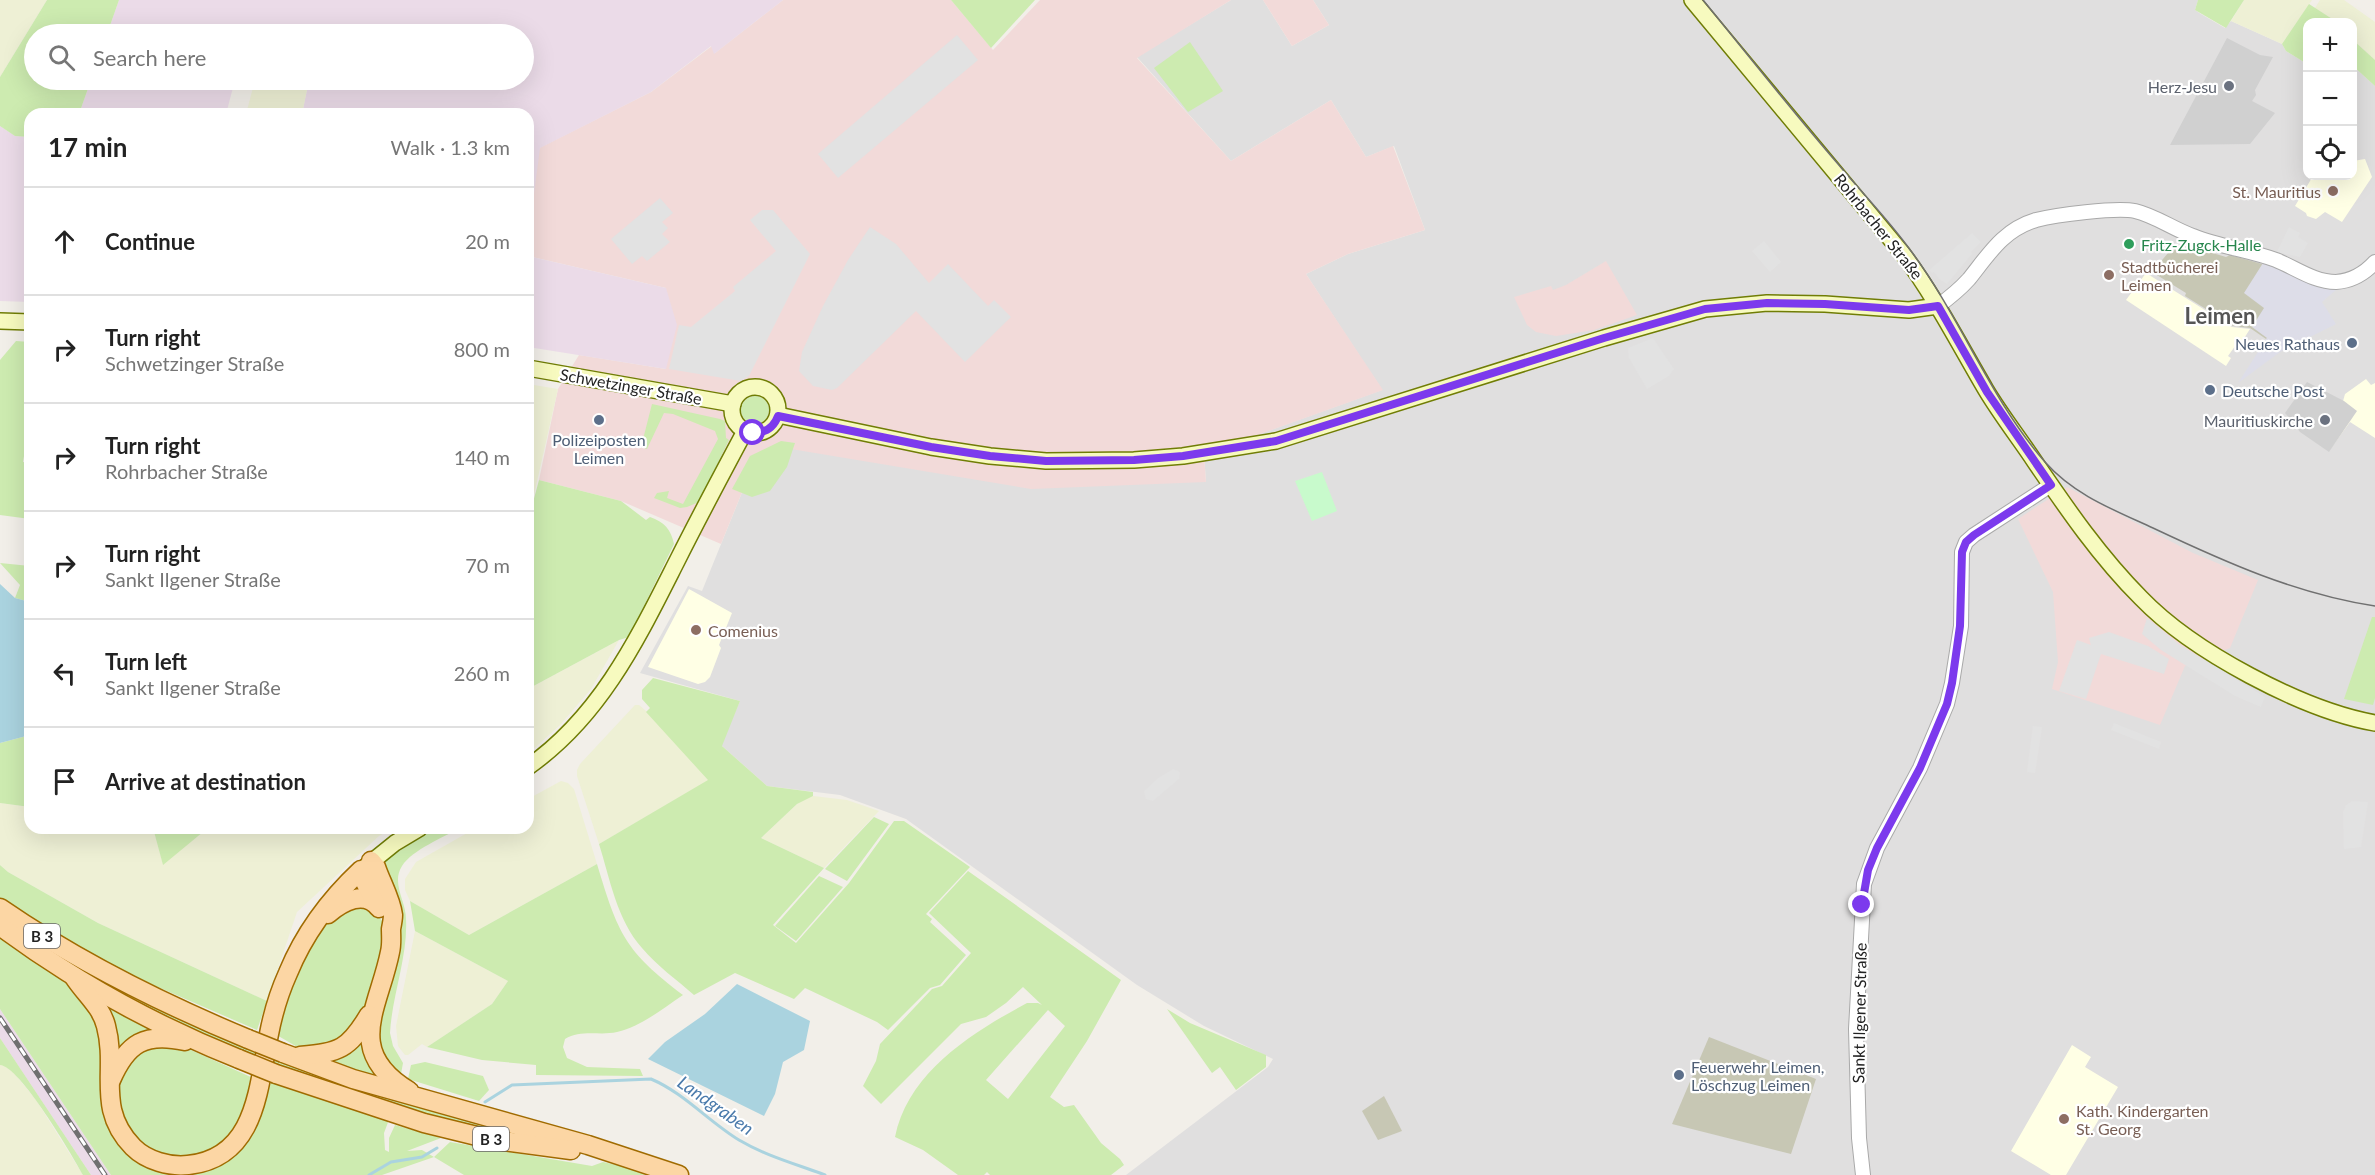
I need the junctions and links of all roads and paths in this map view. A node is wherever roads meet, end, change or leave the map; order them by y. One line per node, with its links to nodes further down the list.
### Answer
1 (1692, 0): 3 (main road, Rohrbacher Straße)
2 (2371, 266): 3 (street)
3 (1938, 306): 8 (main road); 10 (main road, Rohrbacher Straße)
4 (0, 321): 5 (main road)
5 (24, 322)
6 (534, 369): 7 (main road, Schwetzinger Straße)
7 (733, 404): 8 (main road); 9 (main road)
8 (778, 416): 9 (main road)
9 (745, 431): 12 (main road)
10 (2051, 485): 11 (main road, Rohrbacher Straße); 28 (street, Sankt Ilgener Straße)
11 (2375, 723)
12 (534, 762)
13 (411, 834): 14 (main road)
14 (366, 866): 15 (main road); 17 (main road); 19 (main road)
15 (375, 902): 17 (main road); 19 (main road)
16 (0, 908): 23 (main road, B 3, bridge)
17 (315, 925): 24 (main road)
18 (0, 926): 20 (main road, B 3)
19 (391, 929): 21 (main road)
20 (74, 977): 22 (main road, B 3); 24 (main road)
21 (371, 1011): 23 (main road); 25 (main road)
22 (211, 1048): 24 (main road); 26 (main road, B 3, bridge)
23 (288, 1055): 25 (main road, B 3)
24 (109, 1084)
25 (424, 1100): 26 (main road, B 3)
26 (626, 1158): 27 (main road, B 3)
27 (679, 1175)
28 (1863, 1175)

